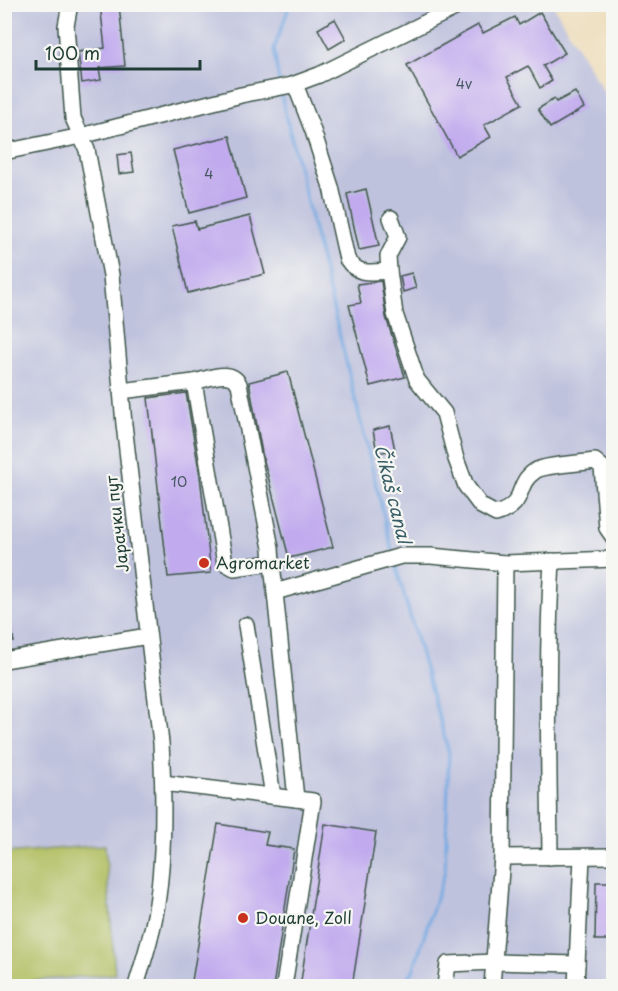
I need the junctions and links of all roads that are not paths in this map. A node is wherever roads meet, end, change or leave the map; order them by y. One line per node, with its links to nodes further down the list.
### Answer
1 (70, 4): 4 (street, Јарачки пут)
2 (463, 4): 3 (street)
3 (294, 85): 4 (street); 7 (street)
4 (81, 136): 5 (street); 9 (street, Јарачки пут)
5 (4, 152)
6 (391, 218): 7 (street)
7 (389, 271): 10 (street)
8 (194, 382): 9 (street); 13 (street); 13 (street)
9 (121, 391): 17 (street, Јарачки пут)
10 (614, 538)
11 (614, 559): 12 (street)
12 (552, 561): 14 (street); 22 (street)
13 (272, 563): 15 (street)
14 (505, 563): 15 (street); 24 (street)
15 (275, 592): 21 (street)
16 (246, 625): 20 (street)
17 (148, 636): 18 (street); 19 (street, Јарачки пут)
18 (4, 660)
19 (163, 783): 20 (street); 28 (street, Јарачки пут)
20 (273, 796): 21 (street)
21 (296, 799): 29 (street)
22 (550, 856): 24 (street); 25 (street)
23 (614, 856): 25 (street)
24 (502, 857): 26 (street)
25 (582, 857): 27 (street)
26 (494, 962): 27 (street); 30 (street); 31 (street)
27 (577, 964): 32 (street)
28 (136, 987)
29 (284, 987)
30 (445, 987)
31 (492, 987)
32 (576, 987)

